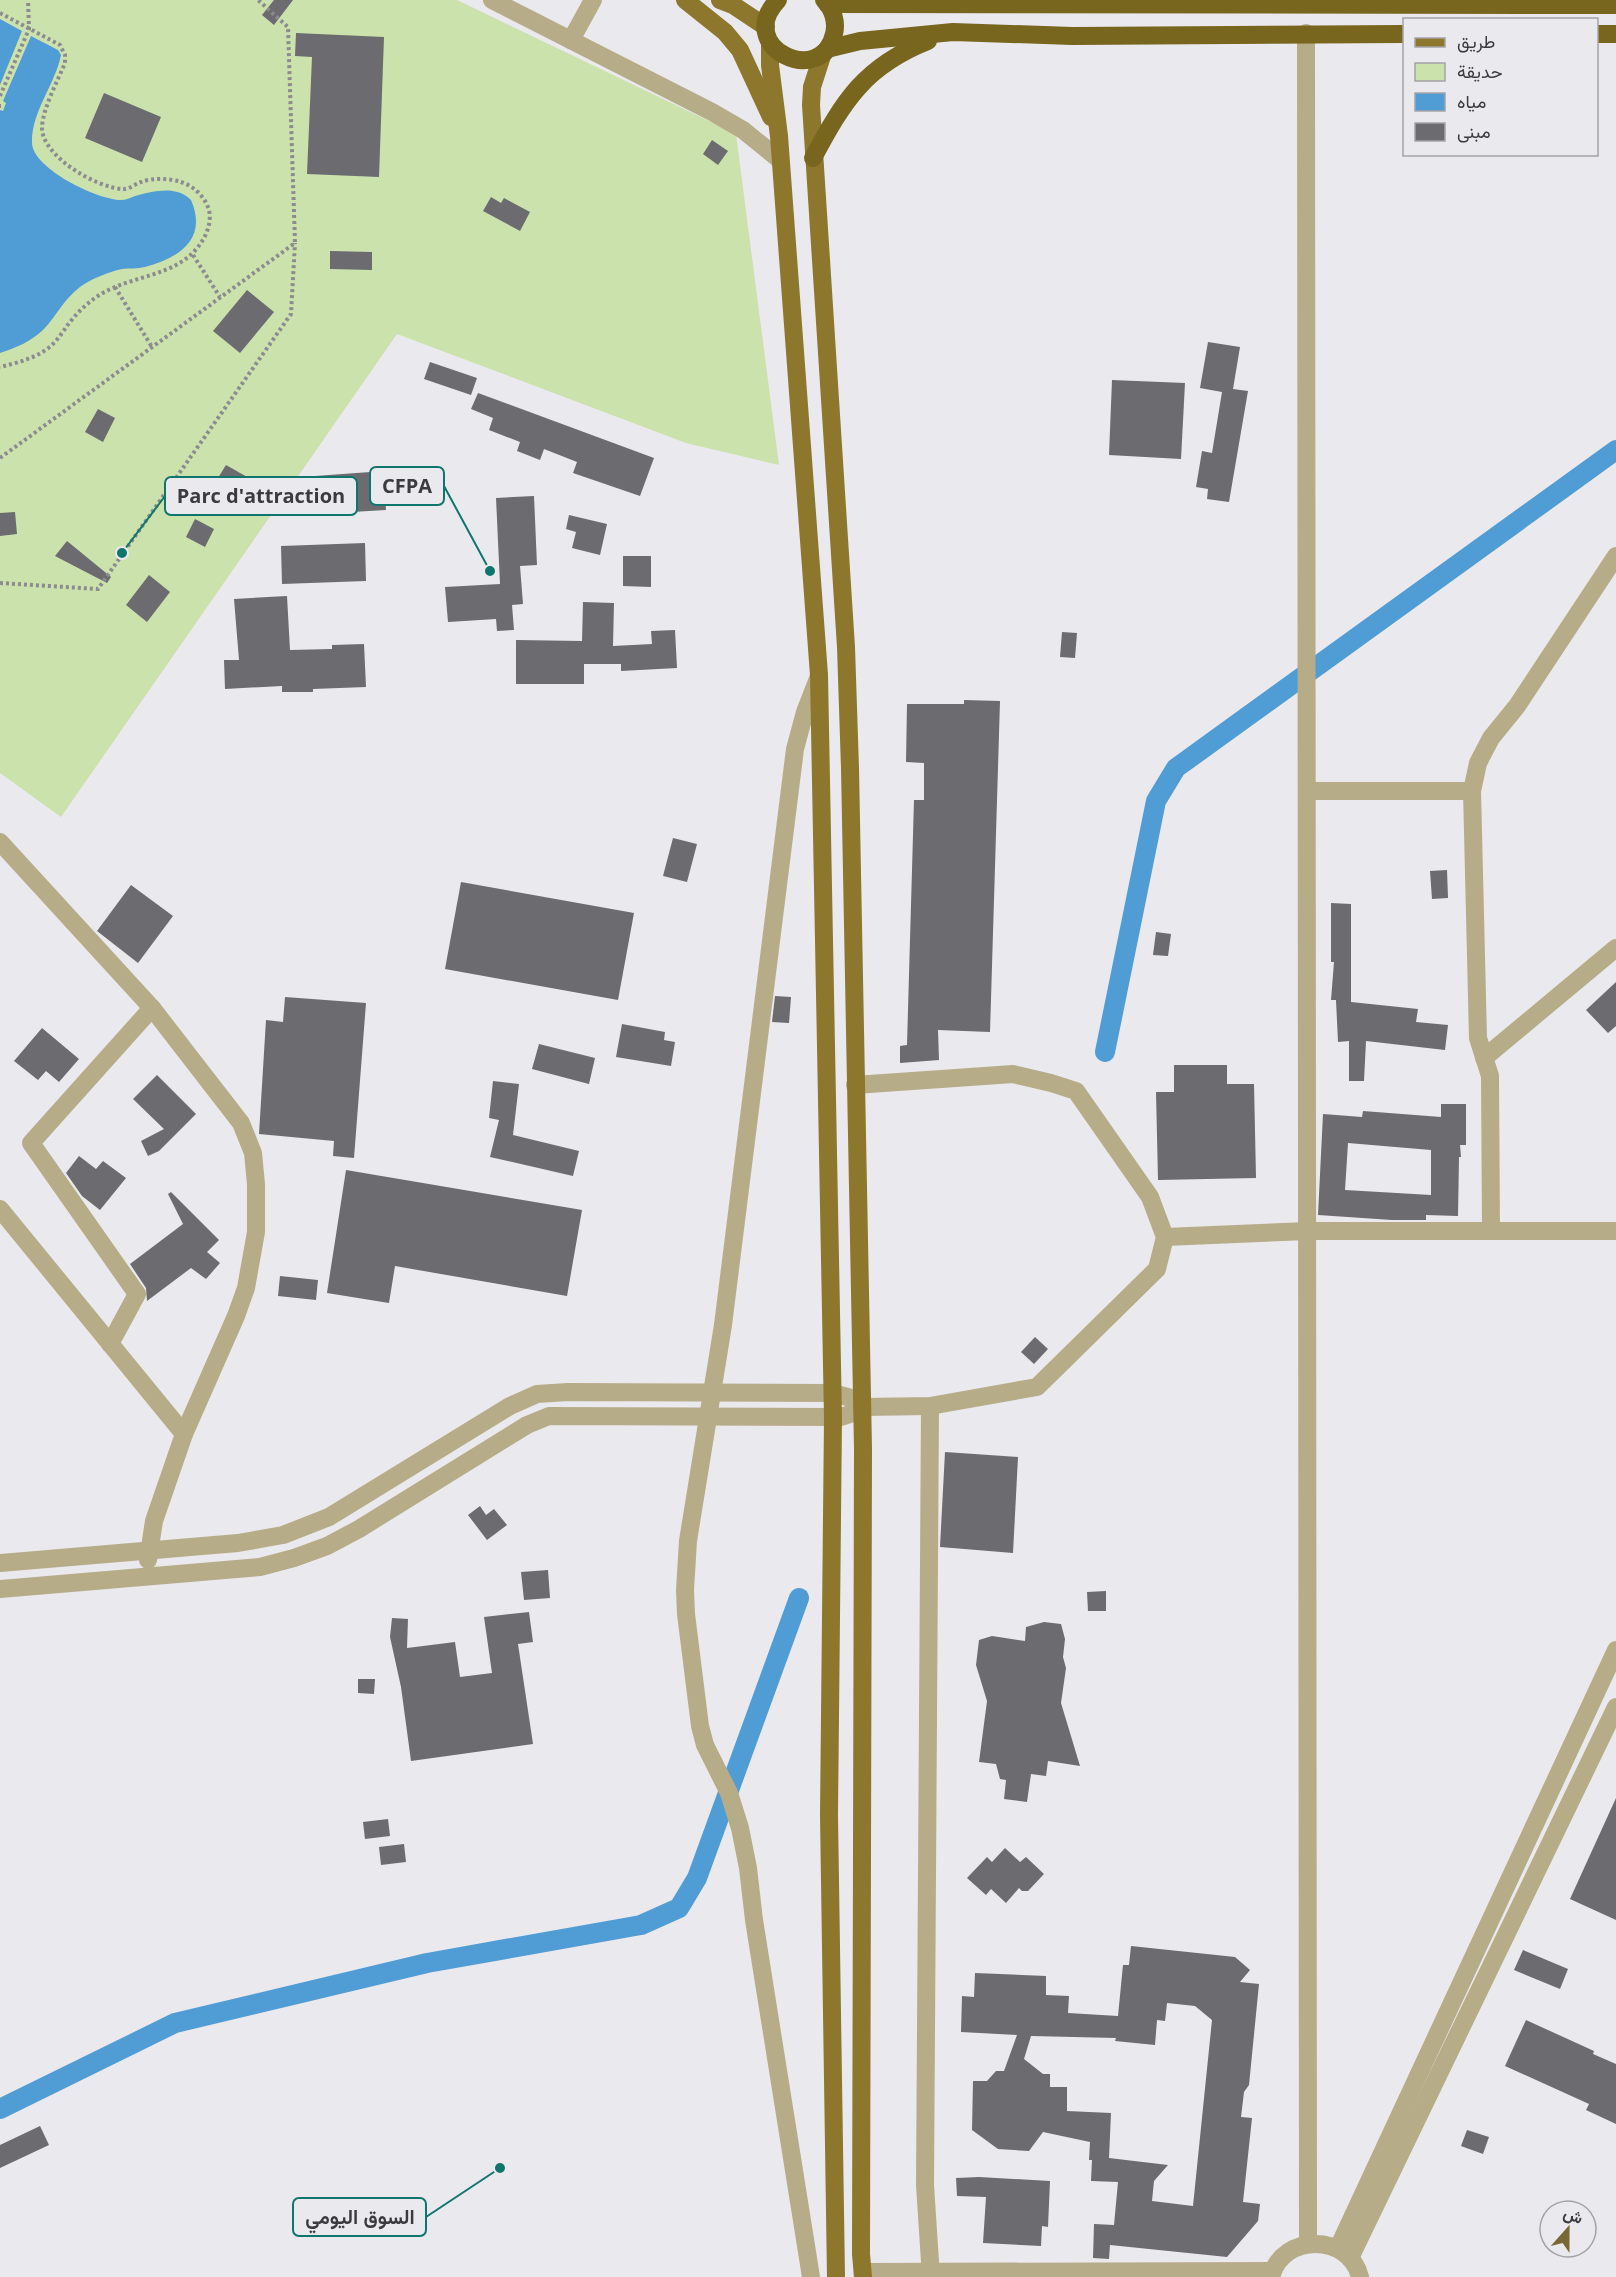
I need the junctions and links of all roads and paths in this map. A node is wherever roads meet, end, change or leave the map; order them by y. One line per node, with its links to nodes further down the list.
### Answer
1 (28, 0): 11 (path)
2 (258, 0): 24 (path)
3 (492, 0): 18 (street)
4 (594, 0): 18 (street)
5 (685, 0): 21 (main road)
6 (720, 0): 17 (main road)
7 (778, 0): 17 (highway)
8 (828, 1): 9 (highway); 19 (highway)
9 (1616, 5)
10 (0, 14): 11 (path)
11 (29, 29): 20 (path); 25 (path)
12 (953, 32): 13 (highway); 19 (highway); 22 (highway)
13 (1306, 33): 14 (highway); 34 (street)
14 (1403, 34)
15 (1598, 34): 16 (highway)
16 (1616, 34)
17 (768, 35): 19 (highway); 21 (main road)
18 (570, 40): 23 (street)
19 (825, 51): 22 (main road)
20 (0, 96)
21 (779, 136): 23 (main road)
22 (813, 158): 40 (main road)
23 (780, 160): 33 (main road)
24 (295, 243): 27 (path); 32 (path)
25 (193, 255): 26 (path); 27 (path)
26 (115, 287): 28 (path); 29 (path)
27 (220, 298): 28 (path)
28 (152, 347): 30 (path)
29 (0, 367)
30 (0, 458)
31 (1616, 556): 35 (street)
32 (0, 583)
33 (819, 675): 47 (street); 48 (main road)
34 (1308, 791): 35 (street); 42 (street)
35 (1472, 791): 39 (street)
36 (0, 842): 38 (street)
37 (1616, 948): 39 (street)
38 (152, 1008): 46 (street); 53 (street)
39 (1484, 1058): 43 (street)
40 (855, 1085): 45 (street); 50 (main road)
41 (0, 1209): 46 (street)
42 (1308, 1231): 43 (street); 45 (street); 60 (street)
43 (1491, 1231): 44 (street)
44 (1616, 1231)
45 (1166, 1237): 49 (street)
46 (110, 1344): 53 (street)
47 (712, 1392): 48 (street); 51 (street); 54 (street)
48 (832, 1393): 50 (street); 52 (main road)
49 (930, 1406): 50 (street); 63 (street)
50 (863, 1407): 52 (street); 62 (main road)
51 (708, 1417): 52 (street); 56 (street); 65 (street)
52 (832, 1418): 66 (main road)
53 (184, 1434): 54 (street)
54 (148, 1550): 55 (street); 56 (street)
55 (0, 1563)
56 (147, 1576): 57 (street)
57 (0, 1589)
58 (1616, 1650): 61 (street)
59 (1616, 1707): 61 (street)
60 (1308, 2243): 61 (street); 64 (street)
61 (1344, 2253): 67 (street)
62 (863, 2274): 63 (street)
63 (931, 2274): 64 (street)
64 (1272, 2274)
65 (811, 2277)
66 (836, 2277)
67 (1360, 2277)

